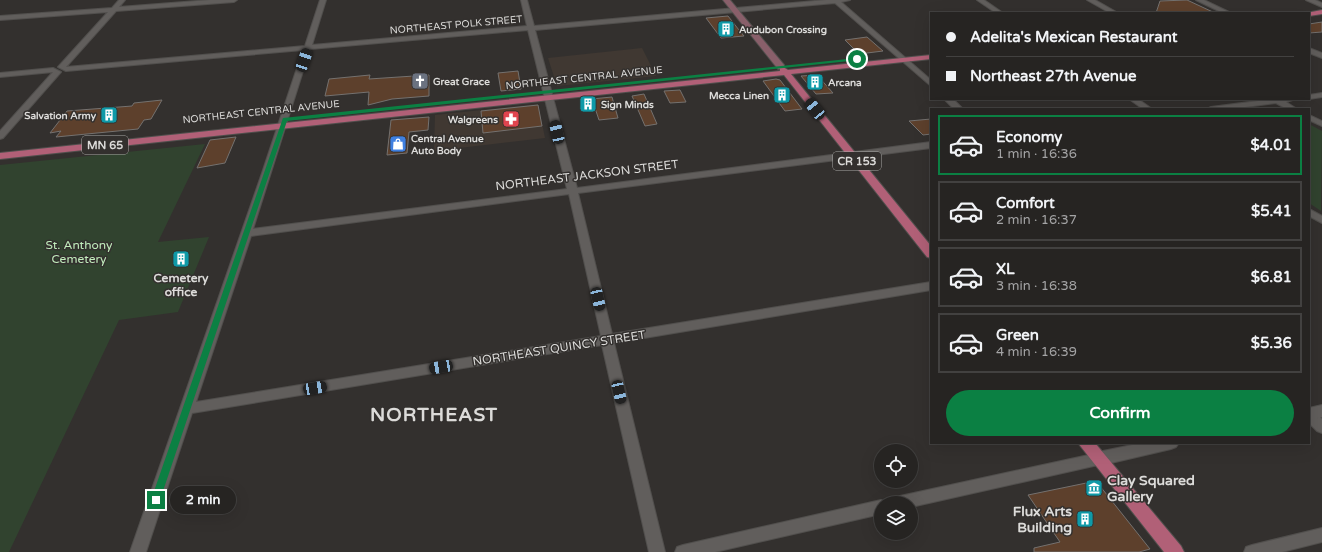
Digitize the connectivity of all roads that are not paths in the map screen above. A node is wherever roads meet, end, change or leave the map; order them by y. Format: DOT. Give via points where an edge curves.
graph roads {
  1 [pos="122,0"];
  2 [pos="234,0"];
  3 [pos="323,0"];
  4 [pos="524,0"];
  5 [pos="726,0"];
  6 [pos="836,0"];
  7 [pos="847,0"];
  8 [pos="980,0"];
  9 [pos="1090,0"];
  10 [pos="1199,0"];
  11 [pos="1309,0"];
  12 [pos="1322,5"];
  13 [pos="114,9"];
  14 [pos="734,10"];
  15 [pos="998,12"];
  16 [pos="1113,12"];
  17 [pos="1226,12"];
  18 [pos="1322,12"];
  19 [pos="1310,14"];
  20 [pos="1322,17"];
  21 [pos="0,18"];
  22 [pos="1310,18"];
  23 [pos="532,27"];
  24 [pos="309,47"];
  25 [pos="1310,50"];
  26 [pos="930,52"];
  27 [pos="1322,56"];
  28 [pos="930,57"];
  29 [pos="901,58"];
  30 [pos="60,69"];
  31 [pos="784,70"];
  32 [pos="0,75"];
  33 [pos="930,83"];
  34 [pos="548,95"];
  35 [pos="1322,95"];
  36 [pos="1310,97"];
  37 [pos="949,100"];
  38 [pos="1134,100"];
  39 [pos="1276,100"];
  40 [pos="958,108"];
  41 [pos="1146,108"];
  42 [pos="1218,108"];
  43 [pos="1291,108"];
  44 [pos="1310,118"];
  45 [pos="284,123"];
  46 [pos="1322,124"];
  47 [pos="0,136"];
  48 [pos="930,145"];
  49 [pos="0,149"];
  50 [pos="852,155"];
  51 [pos="0,156"];
  52 [pos="572,190"];
  53 [pos="1310,213"];
  54 [pos="1322,221"];
  55 [pos="1310,223"];
  56 [pos="246,233"];
  57 [pos="930,252"];
  58 [pos="930,286"];
  59 [pos="607,340"];
  60 [pos="187,409"];
  61 [pos="1322,411"];
  62 [pos="1310,414"];
  63 [pos="1310,415"];
  64 [pos="1322,427"];
  65 [pos="1087,444"];
  66 [pos="1166,444"];
  67 [pos="1098,459"];
  68 [pos="918,499"];
  69 [pos="874,509"];
  70 [pos="1322,535"];
  71 [pos="138,552"];
  72 [pos="657,552"];
  73 [pos="683,552"];
  74 [pos="1175,552"];
  75 [pos="1252,552"];
  1 -- 13 [label="street"];
  2 -- 13 [label="street"];
  3 -- 24 [label="street"];
  4 -- 23 [label="street"];
  5 -- 14 [label="main road, CR 153"];
  6 -- 7 [label="street, NORTHEAST POLK STREET"];
  6 -- 14 [label="street, NORTHEAST POLK STREET"];
  6 -- 29 [label="street"];
  8 -- 15 [label="street"];
  9 -- 16 [label="street"];
  10 -- 17 [label="street"];
  11 -- 12 [label="street"];
  13 -- 21 [label="street"];
  13 -- 30 [label="street"];
  14 -- 23 [label="street, NORTHEAST POLK STREET"];
  14 -- 31 [label="main road, CR 153"];
  18 -- 19 [label="main road"];
  20 -- 22 [label="main road"];
  23 -- 24 [label="street, NORTHEAST POLK STREET"];
  23 -- 34 [label="street"];
  24 -- 30 [label="street, NORTHEAST POLK STREET"];
  24 -- 45 [label="street"];
  25 -- 27 [label="street"];
  26 -- 29 [label="main road, NORTHEAST CENTRAL AVENUE / MN 65"];
  28 -- 29 [label="main road, NORTHEAST CENTRAL AVENUE / MN 65"];
  29 -- 31 [label="main road, NORTHEAST CENTRAL AVENUE / MN 65"];
  29 -- 33 [label="street"];
  30 -- 32 [label="street, NORTHEAST POLK STREET"];
  30 -- 47 [label="street"];
  31 -- 34 [label="main road, NORTHEAST CENTRAL AVENUE / MN 65"];
  31 -- 50 [label="main road, CR 153"];
  34 -- 45 [label="main road, NORTHEAST CENTRAL AVENUE / MN 65"];
  34 -- 52 [label="street"];
  35 -- 36 [label="street"];
  37 -- 40 [label="street"];
  38 -- 41 [label="street"];
  39 -- 42 [label="street"];
  39 -- 43 [label="street"];
  44 -- 46 [label="street"];
  45 -- 49 [label="main road, NORTHEAST CENTRAL AVENUE / MN 65"];
  45 -- 51 [label="main road, NORTHEAST CENTRAL AVENUE / MN 65"];
  45 -- 56 [label="street"];
  48 -- 50 [label="street, NORTHEAST JACKSON STREET"];
  50 -- 52 [label="street, NORTHEAST JACKSON STREET"];
  50 -- 57 [label="main road, CR 153"];
  52 -- 56 [label="street, NORTHEAST JACKSON STREET"];
  52 -- 59 [label="street"];
  53 -- 54 [label="street"];
  54 -- 55 [label="street"];
  56 -- 60 [label="street"];
  58 -- 59 [label="street, NORTHEAST QUINCY STREET"];
  59 -- 60 [label="street, NORTHEAST QUINCY STREET"];
  59 -- 72 [label="street"];
  60 -- 71 [label="street"];
  61 -- 62 [label="street"];
  63 -- 64 [label="street"];
  65 -- 67 [label="main road"];
  66 -- 67 [label="street"];
  67 -- 68 [label="street"];
  67 -- 74 [label="main road"];
  69 -- 73 [label="street"];
  70 -- 75 [label="street"];
}
